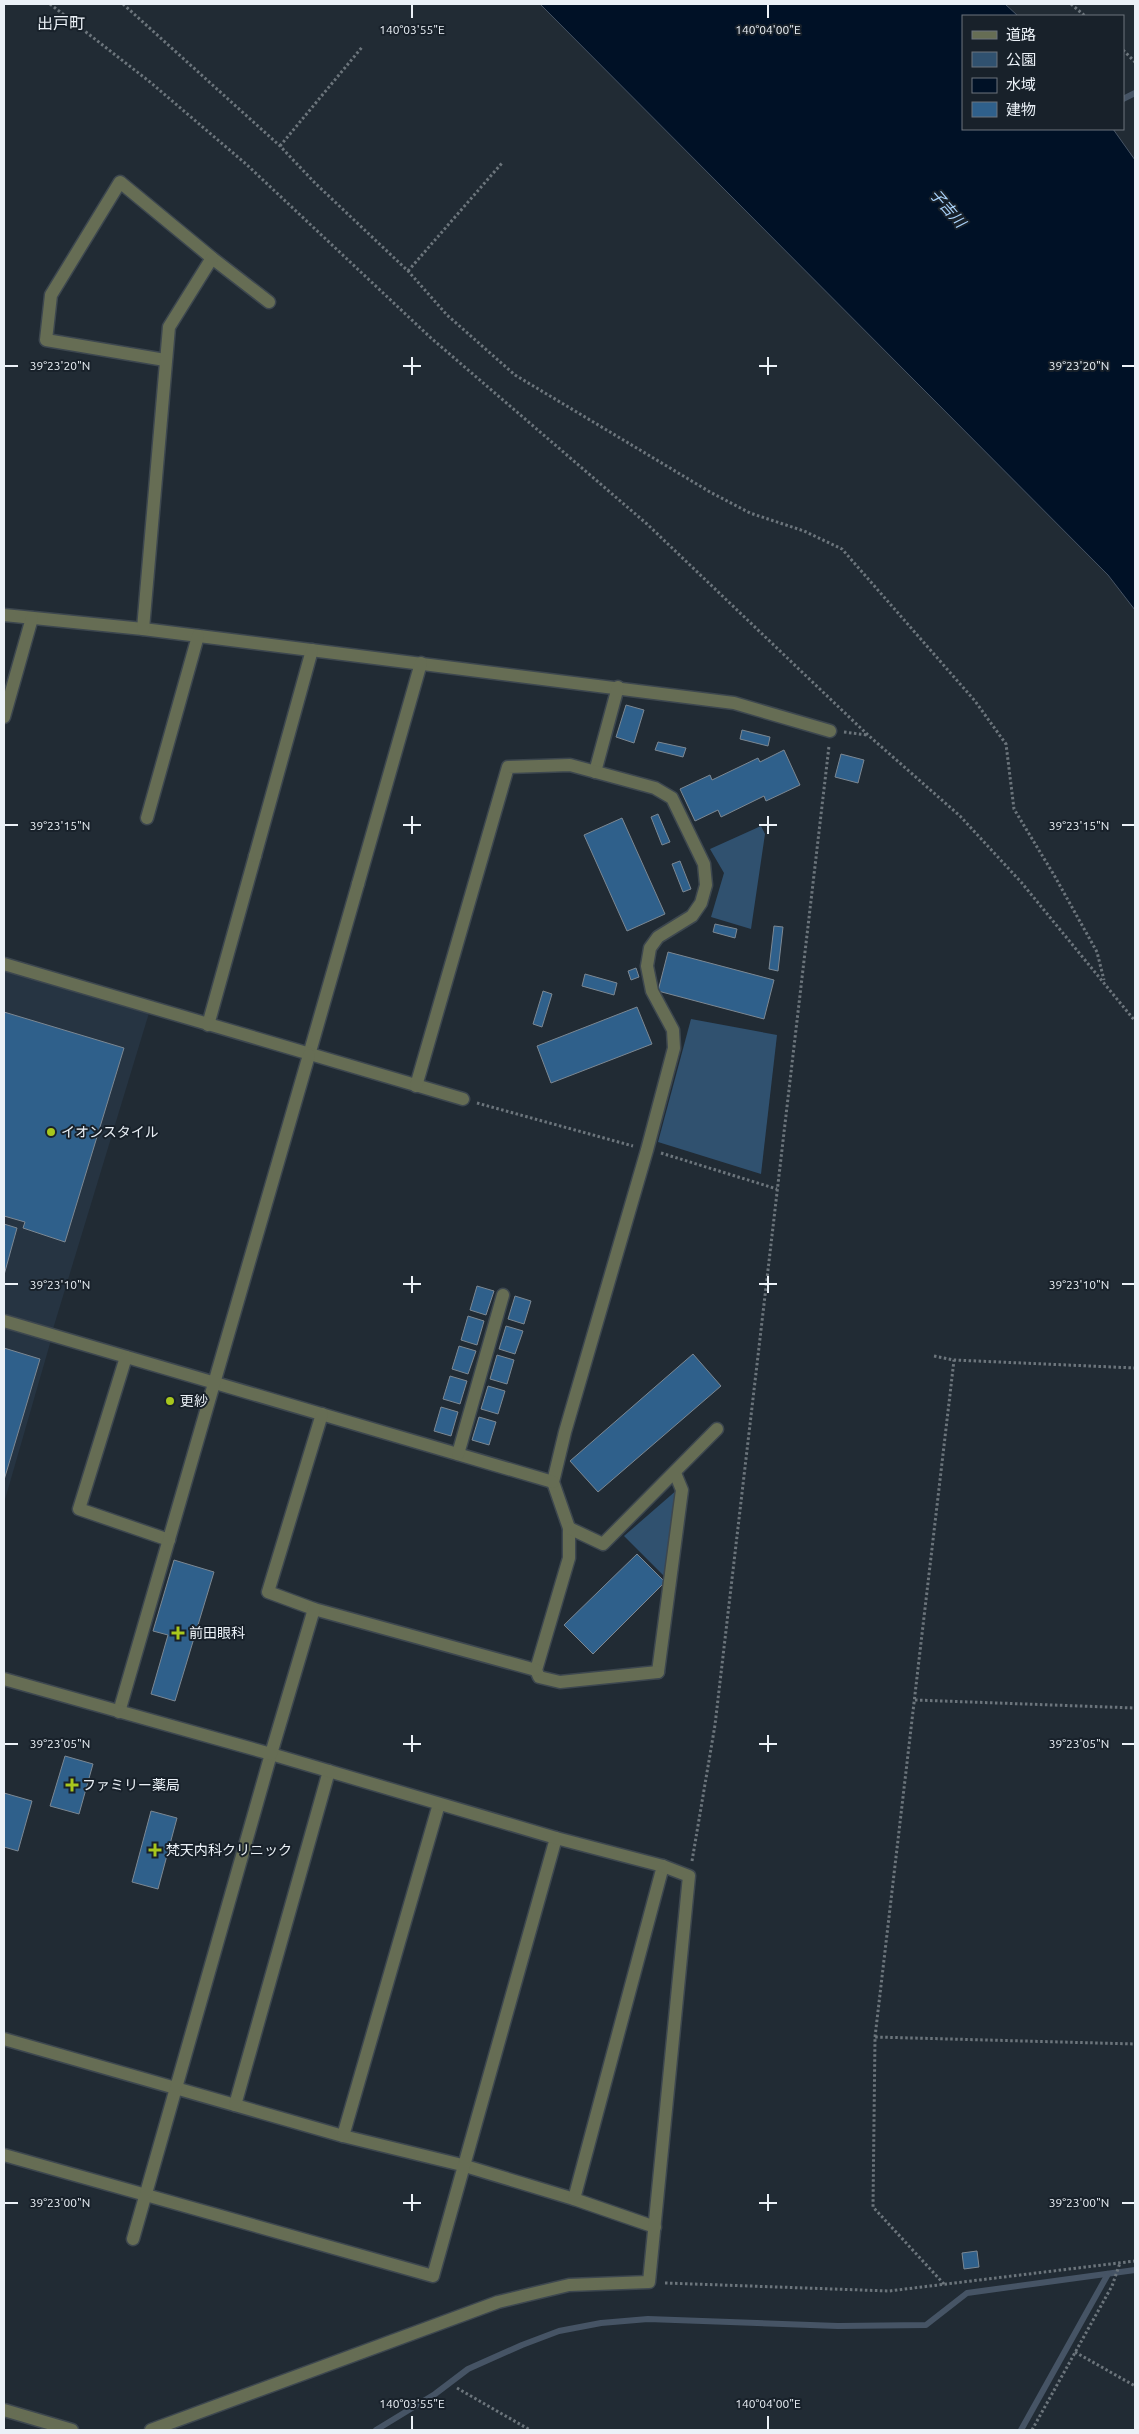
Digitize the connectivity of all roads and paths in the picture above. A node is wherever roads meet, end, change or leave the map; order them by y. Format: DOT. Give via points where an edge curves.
graph roads {
  1 [pos="50,4"];
  2 [pos="123,4"];
  3 [pos="1071,4"];
  4 [pos="1084,15"];
  5 [pos="363,46"];
  6 [pos="1124,51"];
  7 [pos="1135,62"];
  8 [pos="280,146"];
  9 [pos="502,163"];
  10 [pos="212,258"];
  11 [pos="408,271"];
  12 [pos="269,302"];
  13 [pos="165,360"];
  14 [pos="4,615"];
  15 [pos="32,618"];
  16 [pos="143,629"];
  17 [pos="198,636"];
  18 [pos="312,650"];
  19 [pos="421,663"];
  20 [pos="618,687"];
  21 [pos="4,717"];
  22 [pos="830,731"];
  23 [pos="868,735"];
  24 [pos="595,772"];
  25 [pos="147,818"];
  26 [pos="4,964"];
  27 [pos="1104,982"];
  28 [pos="1135,1021"];
  29 [pos="208,1025"];
  30 [pos="308,1055"];
  31 [pos="416,1086"];
  32 [pos="463,1099"];
  33 [pos="648,1150"];
  34 [pos="777,1188"];
  35 [pos="503,1295"];
  36 [pos="4,1321"];
  37 [pos="934,1356"];
  38 [pos="126,1357"];
  39 [pos="954,1360"];
  40 [pos="1135,1368"];
  41 [pos="216,1381"];
  42 [pos="322,1414"];
  43 [pos="718,1429"];
  44 [pos="458,1454"];
  45 [pos="675,1473"];
  46 [pos="553,1482"];
  47 [pos="570,1528"];
  48 [pos="169,1540"];
  49 [pos="314,1609"];
  50 [pos="536,1670"];
  51 [pos="4,1679"];
  52 [pos="915,1700"];
  53 [pos="1135,1708"];
  54 [pos="120,1712"];
  55 [pos="271,1754"];
  56 [pos="328,1771"];
  57 [pos="439,1804"];
  58 [pos="556,1838"];
  59 [pos="663,1866"];
  60 [pos="689,1876"];
  61 [pos="875,2037"];
  62 [pos="4,2039"];
  63 [pos="1135,2044"];
  64 [pos="176,2088"];
  65 [pos="235,2105"];
  66 [pos="343,2136"];
  67 [pos="4,2155"];
  68 [pos="462,2165"];
  69 [pos="146,2195"];
  70 [pos="574,2199"];
  71 [pos="655,2227"];
  72 [pos="133,2239"];
  73 [pos="1135,2262"];
  74 [pos="1120,2263"];
  75 [pos="649,2282"];
  76 [pos="944,2284"];
  77 [pos="1075,2352"];
  78 [pos="1135,2386"];
  79 [pos="457,2388"];
  80 [pos="4,2410"];
  81 [pos="30,2424"];
  82 [pos="72,2430"];
  83 [pos="151,2430"];
  84 [pos="530,2430"];
  85 [pos="1032,2430"];
  1 -- 23 [label="path" via="150,82 246,164 431,338 647,524"];
  2 -- 8 [label="path"];
  3 -- 4 [label="path"];
  5 -- 8 [label="path"];
  6 -- 7 [label="path"];
  8 -- 11 [label="path"];
  9 -- 11 [label="path"];
  10 -- 12 [label="street"];
  10 -- 13 [label="street" via="169,327"];
  10 -- 13 [label="street" via="120,182 51,295 46,340"];
  11 -- 27 [label="path" via="447,315 515,375 710,492 750,513 804,531 842,550 975,700 1006,744 1014,809 1097,952"];
  13 -- 16 [label="street"];
  14 -- 15 [label="street"];
  15 -- 16 [label="street"];
  15 -- 21 [label="street"];
  16 -- 17 [label="street"];
  17 -- 18 [label="street"];
  17 -- 25 [label="street"];
  18 -- 19 [label="street"];
  18 -- 29 [label="street"];
  19 -- 20 [label="street"];
  19 -- 30 [label="street"];
  20 -- 22 [label="street" via="734,702"];
  20 -- 24 [label="street"];
  22 -- 23 [label="path"];
  22 -- 34 [label="path"];
  23 -- 27 [label="path" via="960,816 1021,882"];
  24 -- 31 [label="street" via="570,765 508,767"];
  24 -- 33 [label="street" via="655,788 672,798 704,864 706,885 692,916 658,937 650,948 647,966 652,990 673,1030 674,1048"];
  26 -- 29 [label="street"];
  27 -- 28 [label="path"];
  29 -- 30 [label="street"];
  30 -- 31 [label="street"];
  30 -- 41 [label="street"];
  31 -- 32 [label="street"];
  32 -- 33 [label="path"];
  33 -- 34 [label="path"];
  33 -- 46 [label="street"];
  34 -- 60 [label="path" via="715,1725"];
  35 -- 44 [label="street"];
  36 -- 38 [label="street"];
  37 -- 39 [label="path"];
  38 -- 41 [label="street"];
  38 -- 48 [label="street" via="80,1509"];
  39 -- 40 [label="path"];
  39 -- 52 [label="path"];
  41 -- 42 [label="street"];
  41 -- 48 [label="street"];
  42 -- 44 [label="street"];
  42 -- 49 [label="street" via="268,1592"];
  43 -- 45 [label="street"];
  44 -- 46 [label="street"];
  45 -- 47 [label="street" via="603,1544"];
  45 -- 50 [label="street" via="682,1490 658,1672 560,1682 539,1677"];
  46 -- 47 [label="street"];
  47 -- 50 [label="street" via="570,1558"];
  48 -- 54 [label="street"];
  49 -- 50 [label="street"];
  49 -- 55 [label="street"];
  51 -- 54 [label="street"];
  52 -- 53 [label="path"];
  52 -- 61 [label="path"];
  54 -- 55 [label="street"];
  55 -- 56 [label="street"];
  55 -- 64 [label="street"];
  56 -- 57 [label="street"];
  56 -- 65 [label="street"];
  57 -- 58 [label="street"];
  57 -- 66 [label="street"];
  58 -- 59 [label="street"];
  58 -- 68 [label="street"];
  59 -- 60 [label="street"];
  59 -- 70 [label="street"];
  60 -- 71 [label="street"];
  61 -- 63 [label="path"];
  61 -- 76 [label="path" via="874,2207"];
  62 -- 64 [label="street"];
  64 -- 65 [label="street"];
  64 -- 69 [label="street"];
  65 -- 66 [label="street"];
  66 -- 68 [label="street"];
  67 -- 69 [label="street"];
  68 -- 69 [label="street" via="433,2276"];
  68 -- 70 [label="street"];
  69 -- 72 [label="street"];
  70 -- 71 [label="street"];
  71 -- 75 [label="street"];
  73 -- 74 [label="path"];
  74 -- 76 [label="path"];
  74 -- 77 [label="path" via="1112,2286"];
  75 -- 76 [label="path" via="889,2291"];
  75 -- 83 [label="street" via="569,2286 498,2302"];
  77 -- 78 [label="path"];
  77 -- 85 [label="path"];
  79 -- 84 [label="path"];
  80 -- 81 [label="street"];
  81 -- 82 [label="street"];
}
